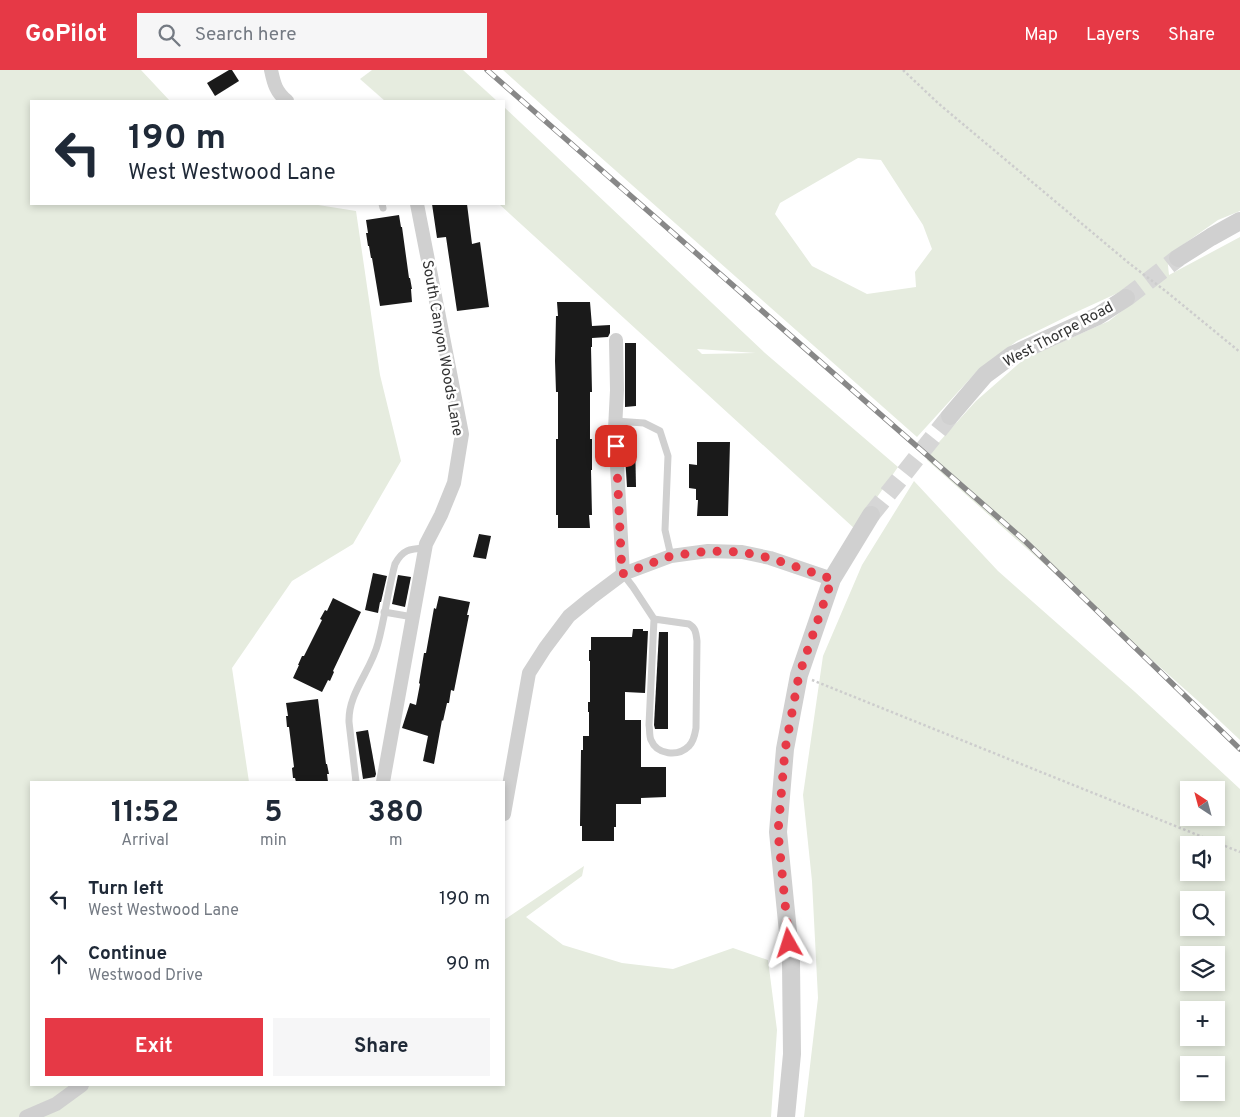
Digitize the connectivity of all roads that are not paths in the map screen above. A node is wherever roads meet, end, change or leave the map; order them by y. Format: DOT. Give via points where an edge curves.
graph roads {
  1 [pos="271,70"];
  2 [pos="286,100"];
  3 [pos="417,205"];
  4 [pos="1240,221"];
  5 [pos="1178,258"];
  6 [pos="1126,298"];
  7 [pos="616,340"];
  8 [pos="950,416"];
  9 [pos="615,421"];
  10 [pos="872,515"];
  11 [pos="426,548"];
  12 [pos="671,556"];
  13 [pos="622,574"];
  14 [pos="832,579"];
  15 [pos="384,612"];
  16 [pos="413,617"];
  17 [pos="654,619"];
  18 [pos="356,781"];
  19 [pos="383,781"];
  20 [pos="505,808"];
  21 [pos="81,1086"];
  22 [pos="26,1117"];
  23 [pos="786,1117"];
  1 -- 2 [label="street" via="274,83"];
  3 -- 11 [label="street, South Canyon Woods Lane" via="462,434 454,483"];
  4 -- 5 [label="street"];
  6 -- 8 [label="street, West Thorpe Road" via="1098,316 1012,355 985,376"];
  7 -- 9 [label="street"];
  9 -- 12 [label="lane" via="644,423 660,431 668,456 665,530"];
  9 -- 13 [label="street"];
  10 -- 14 [label="street"];
  11 -- 15 [label="lane" via="406,551 399,556"];
  11 -- 16 [label="street, South Canyon Woods Lane"];
  12 -- 13 [label="street"];
  12 -- 14 [label="street" via="708,551 742,552"];
  13 -- 17 [label="lane"];
  13 -- 20 [label="street" via="569,616 529,673"];
  14 -- 23 [label="street" via="799,675 785,750 778,832 791,962 792,1054"];
  15 -- 16 [label="lane"];
  15 -- 18 [label="lane" via="374,655 349,713"];
  16 -- 19 [label="street, South Canyon Woods Lane"];
  17 -- 17 [label="lane" via="649,724 652,742 671,754 682,751 694,739 696,631 689,624"];
  21 -- 22 [label="street" via="56,1104"];
}
